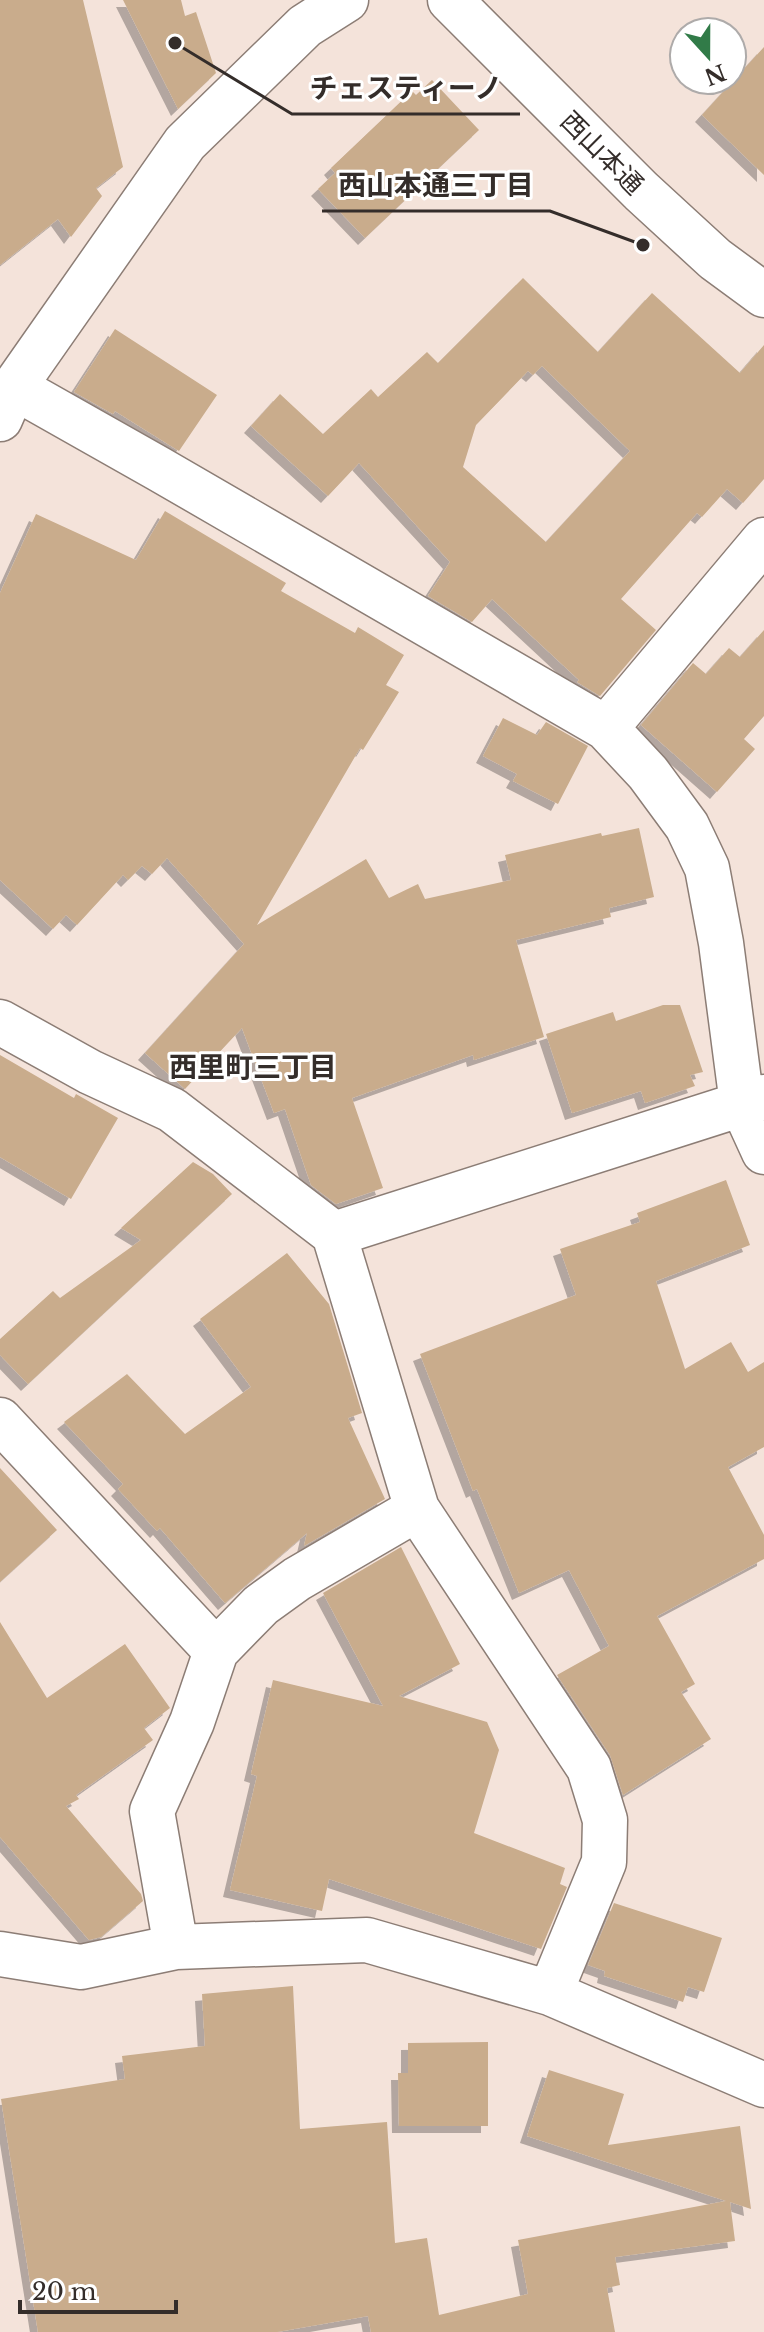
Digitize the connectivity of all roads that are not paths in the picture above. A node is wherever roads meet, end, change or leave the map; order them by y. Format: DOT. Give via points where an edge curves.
graph roads {
  1 [pos="346,0"];
  2 [pos="450,0"];
  3 [pos="764,295"];
  4 [pos="7,403"];
  5 [pos="764,540"];
  6 [pos="606,728"];
  7 [pos="0,1022"];
  8 [pos="753,1101"];
  9 [pos="764,1152"];
  10 [pos="334,1234"];
  11 [pos="0,1420"];
  12 [pos="417,1509"];
  13 [pos="216,1651"];
  14 [pos="176,1947"];
  15 [pos="0,1954"];
  16 [pos="550,1993"];
  17 [pos="764,2085"];
  1 -- 4 [label="street" via="305,26 185,143"];
  2 -- 3 [label="street, 西山本通" via="641,191 715,259"];
  4 -- 6 [label="street"];
  5 -- 6 [label="street"];
  6 -- 8 [label="street" via="687,826 707,868"];
  7 -- 10 [label="street" via="172,1110"];
  8 -- 9 [label="street"];
  8 -- 10 [label="street"];
  10 -- 12 [label="street"];
  11 -- 13 [label="street"];
  12 -- 13 [label="street" via="297,1579 261,1605"];
  12 -- 16 [label="street" via="589,1768 605,1820 604,1862"];
  13 -- 14 [label="street" via="192,1722 152,1811"];
  14 -- 15 [label="street" via="81,1967"];
  14 -- 16 [label="street" via="367,1940"];
  16 -- 17 [label="street"];
}
